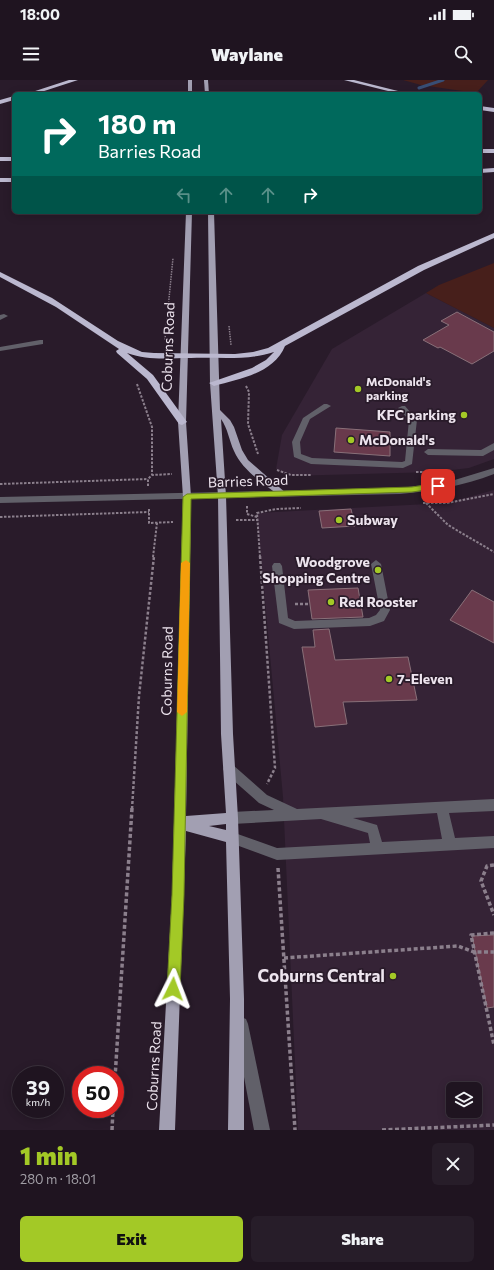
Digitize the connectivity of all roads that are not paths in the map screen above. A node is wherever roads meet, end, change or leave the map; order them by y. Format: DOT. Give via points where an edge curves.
graph roads {
  1 [pos="74,80"];
  2 [pos="190,80"];
  3 [pos="206,80"];
  4 [pos="347,80"];
  5 [pos="35,92"];
  6 [pos="190,92"];
  7 [pos="207,92"];
  8 [pos="398,92"];
  9 [pos="12,99"];
  10 [pos="0,102"];
  11 [pos="482,108"];
  12 [pos="494,110"];
  13 [pos="482,151"];
  14 [pos="494,151"];
  15 [pos="0,159"];
  16 [pos="12,159"];
  17 [pos="494,170"];
  18 [pos="482,171"];
  19 [pos="0,180"];
  20 [pos="12,180"];
  21 [pos="189,214"];
  22 [pos="211,214"];
  23 [pos="494,235"];
  24 [pos="0,274"];
  25 [pos="102,334"];
  26 [pos="40,342"];
  27 [pos="281,345"];
  28 [pos="0,348"];
  29 [pos="185,354"];
  30 [pos="214,356"];
  31 [pos="214,383"];
  32 [pos="327,406"];
  33 [pos="402,408"];
  34 [pos="215,410"];
  35 [pos="182,422"];
  36 [pos="494,446"];
  37 [pos="428,452"];
  38 [pos="494,471"];
  39 [pos="282,494"];
  40 [pos="222,496"];
  41 [pos="187,497"];
  42 [pos="0,500"];
  43 [pos="376,564"];
  44 [pos="277,566"];
  45 [pos="229,769"];
  46 [pos="494,805"];
  47 [pos="442,808"];
  48 [pos="316,813"];
  49 [pos="295,814"];
  50 [pos="232,818"];
  51 [pos="179,823"];
  52 [pos="232,838"];
  53 [pos="494,842"];
  54 [pos="450,845"];
  55 [pos="378,849"];
  56 [pos="236,999"];
  57 [pos="167,1130"];
  58 [pos="236,1130"];
  59 [pos="262,1130"];
  1 -- 5 [label="highway"];
  2 -- 6 [label="main road"];
  3 -- 7 [label="main road"];
  4 -- 8 [label="highway"];
  9 -- 10 [label="highway"];
  11 -- 12 [label="highway"];
  13 -- 14 [label="highway"];
  15 -- 16 [label="highway"];
  17 -- 18 [label="highway"];
  19 -- 20 [label="highway"];
  21 -- 29 [label="main road, Coburns Road"];
  22 -- 30 [label="main road"];
  23 -- 27 [label="highway" via="421,268"];
  24 -- 25 [label="highway" via="39,293"];
  25 -- 29 [label="highway" via="139,354 159,357"];
  25 -- 35 [label="highway" via="150,377"];
  26 -- 28 [label="street"];
  27 -- 30 [label="highway" via="262,353"];
  27 -- 31 [label="highway" via="276,356 240,376"];
  29 -- 30 [label="highway"];
  29 -- 35 [label="main road, Coburns Road"];
  30 -- 31 [label="main road"];
  31 -- 34 [label="main road"];
  32 -- 33 [label="street" via="307,418 296,442 297,455 311,461 403,465 409,462 413,420"];
  34 -- 39 [label="main road" via="230,424 240,456 248,466"];
  34 -- 40 [label="main road"];
  35 -- 41 [label="main road, Coburns Road"];
  36 -- 37 [label="street" via="483,453"];
  38 -- 39 [label="street, Barries Road" via="480,477 412,489"];
  39 -- 40 [label="street, Barries Road"];
  40 -- 41 [label="street, Barries Road"];
  40 -- 45 [label="main road"];
  41 -- 42 [label="street, Barries Road"];
  41 -- 51 [label="main road, Coburns Road"];
  43 -- 44 [label="street" via="385,610 380,618 370,622 294,625 283,620"];
  45 -- 49 [label="street" via="263,799"];
  45 -- 50 [label="main road"];
  46 -- 47 [label="street"];
  47 -- 48 [label="street"];
  47 -- 54 [label="street"];
  48 -- 49 [label="street"];
  48 -- 55 [label="street" via="373,829"];
  49 -- 50 [label="street"];
  50 -- 51 [label="main road"];
  50 -- 52 [label="main road"];
  51 -- 52 [label="main road"];
  51 -- 57 [label="main road, Coburns Road"];
  52 -- 55 [label="street" via="277,854"];
  52 -- 56 [label="main road"];
  53 -- 54 [label="street"];
  54 -- 55 [label="street"];
  56 -- 58 [label="main road"];
  56 -- 59 [label="street"];
}
